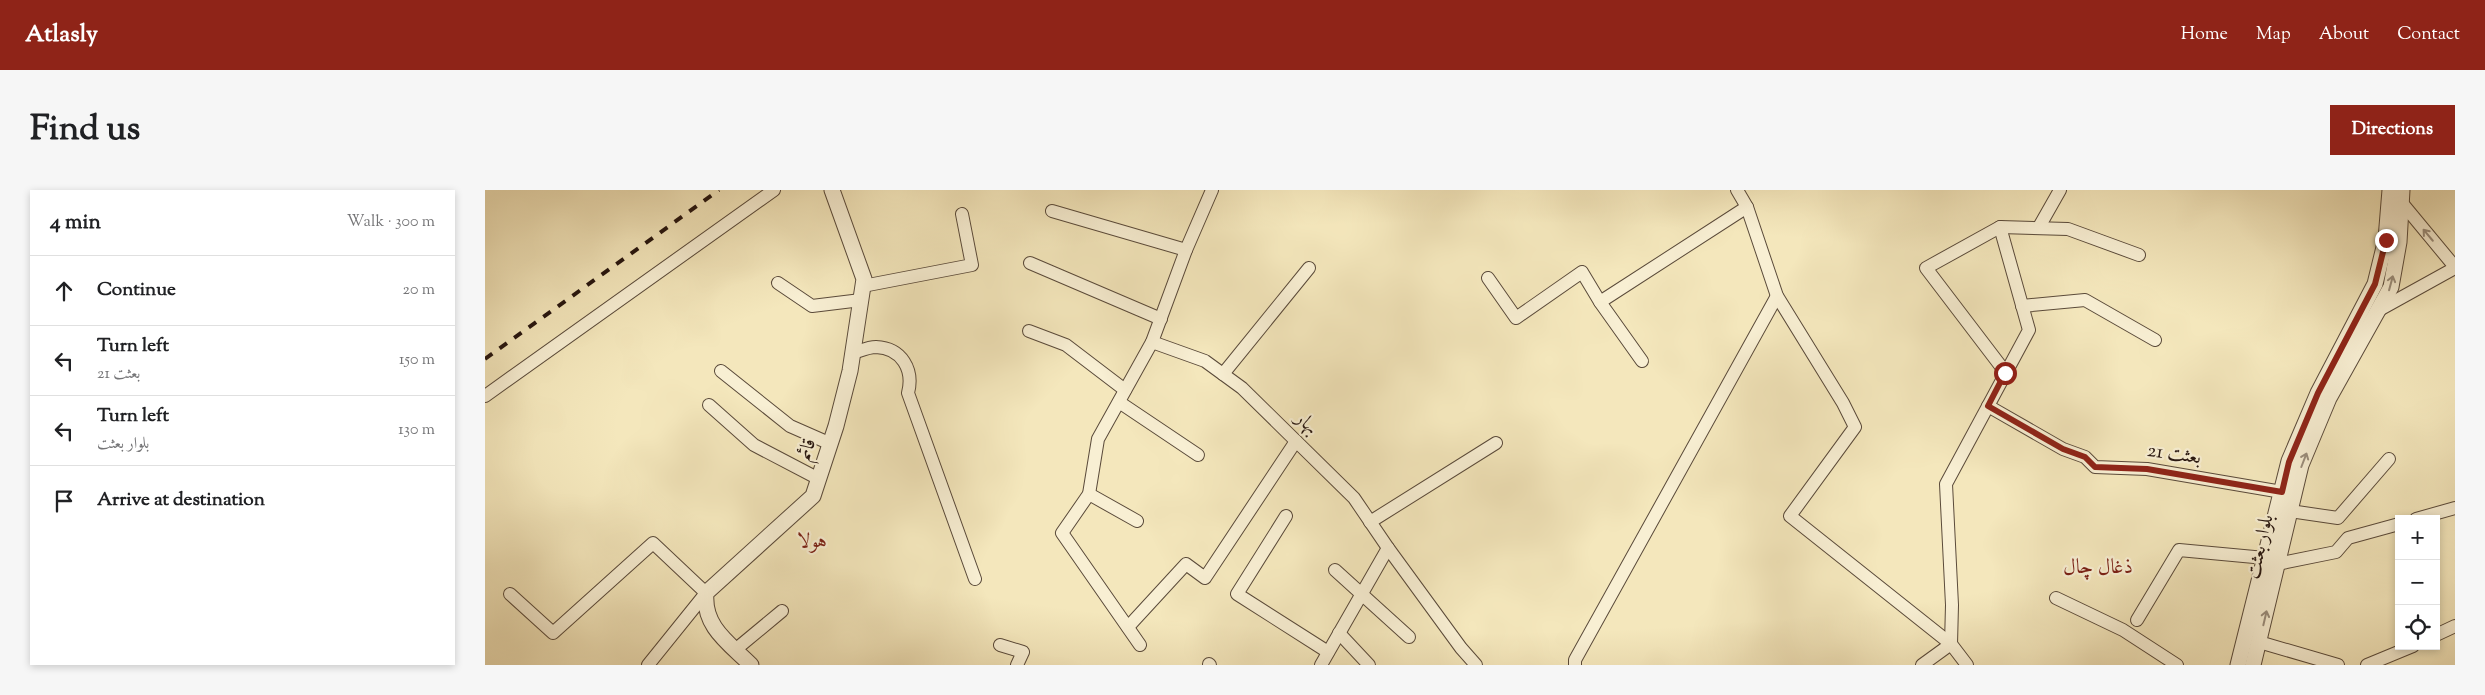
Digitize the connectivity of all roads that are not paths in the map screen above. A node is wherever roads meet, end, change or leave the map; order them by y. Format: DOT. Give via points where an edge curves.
graph roads {
  1 [pos="774,190"];
  2 [pos="832,190"];
  3 [pos="1212,190"];
  4 [pos="1737,190"];
  5 [pos="2060,190"];
  6 [pos="2389,190"];
  7 [pos="2402,196"];
  8 [pos="1747,207"];
  9 [pos="1052,211"];
  10 [pos="962,214"];
  11 [pos="2000,226"];
  12 [pos="2039,227"];
  13 [pos="1186,250"];
  14 [pos="2139,255"];
  15 [pos="1030,263"];
  16 [pos="2455,267"];
  17 [pos="1309,268"];
  18 [pos="1488,278"];
  19 [pos="778,283"];
  20 [pos="862,293"];
  21 [pos="1777,296"];
  22 [pos="1600,302"];
  23 [pos="2365,304"];
  24 [pos="2022,306"];
  25 [pos="2379,310"];
  26 [pos="1161,319"];
  27 [pos="1029,331"];
  28 [pos="2155,340"];
  29 [pos="1152,342"];
  30 [pos="853,353"];
  31 [pos="1642,361"];
  32 [pos="721,370"];
  33 [pos="2005,373"];
  34 [pos="1223,374"];
  35 [pos="1125,390"];
  36 [pos="485,396"];
  37 [pos="1119,402"];
  38 [pos="709,405"];
  39 [pos="1988,406"];
  40 [pos="1296,441"];
  41 [pos="831,444"];
  42 [pos="1496,444"];
  43 [pos="1198,455"];
  44 [pos="2389,459"];
  45 [pos="819,479"];
  46 [pos="2282,492"];
  47 [pos="1089,494"];
  48 [pos="2455,508"];
  49 [pos="2290,511"];
  50 [pos="2430,515"];
  51 [pos="1286,516"];
  52 [pos="1137,521"];
  53 [pos="1370,522"];
  54 [pos="2395,525"];
  55 [pos="1388,548"];
  56 [pos="2271,561"];
  57 [pos="1335,570"];
  58 [pos="975,579"];
  59 [pos="706,593"];
  60 [pos="510,594"];
  61 [pos="1361,595"];
  62 [pos="2056,598"];
  63 [pos="782,611"];
  64 [pos="2137,620"];
  65 [pos="2455,626"];
  66 [pos="1128,627"];
  67 [pos="2440,633"];
  68 [pos="1339,634"];
  69 [pos="1409,637"];
  70 [pos="2259,642"];
  71 [pos="1951,644"];
  72 [pos="1000,645"];
  73 [pos="1140,645"];
  74 [pos="735,650"];
  75 [pos="2403,650"];
  76 [pos="1329,652"];
  77 [pos="649,665"];
  78 [pos="751,665"];
  79 [pos="1017,665"];
  80 [pos="1321,665"];
  81 [pos="1369,665"];
  82 [pos="1477,665"];
  83 [pos="1575,665"];
  84 [pos="1922,665"];
  85 [pos="1967,665"];
  86 [pos="2177,665"];
  87 [pos="2238,665"];
  88 [pos="2253,665"];
  89 [pos="2338,665"];
  90 [pos="2367,665"];
  1 -- 36 [label="street"];
  2 -- 20 [label="street, قائم" via="858,258 864,279"];
  3 -- 13 [label="street"];
  4 -- 8 [label="street"];
  5 -- 12 [label="street"];
  6 -- 23 [label="street, بلوار بعثت" via="2386,240 2375,284"];
  16 -- 7 [label="street, one-way"];
  25 -- 7 [label="street, بلوار بعثت, one-way" via="2391,287 2399,242"];
  8 -- 21 [label="street"];
  8 -- 22 [label="street"];
  9 -- 13 [label="street"];
  10 -- 20 [label="street" via="972,265"];
  11 -- 12 [label="street"];
  11 -- 24 [label="street"];
  11 -- 33 [label="street" via="1926,268"];
  12 -- 14 [label="street" via="2068,228"];
  13 -- 26 [label="street"];
  15 -- 26 [label="street"];
  16 -- 25 [label="street"];
  17 -- 34 [label="street"];
  18 -- 22 [label="street" via="1516,318 1582,272"];
  19 -- 20 [label="street" via="812,306"];
  20 -- 30 [label="street, قائم"];
  21 -- 71 [label="street" via="1855,427 1790,516"];
  21 -- 83 [label="street"];
  22 -- 31 [label="street"];
  23 -- 25 [label="street"];
  23 -- 46 [label="street, بلوار بعثت" via="2318,393 2289,462"];
  24 -- 28 [label="street" via="2085,300"];
  24 -- 33 [label="street" via="2029,330"];
  49 -- 25 [label="street, بلوار بعثت, one-way" via="2301,465 2329,398"];
  26 -- 29 [label="street"];
  27 -- 35 [label="street" via="1066,345"];
  29 -- 34 [label="street, بهار" via="1205,361"];
  29 -- 35 [label="street"];
  30 -- 41 [label="street, قائم"];
  30 -- 58 [label="street" via="874,347 888,349 899,354 910,371 908,393"];
  32 -- 41 [label="street" via="790,426"];
  33 -- 39 [label="street"];
  34 -- 40 [label="street, بهار"];
  35 -- 37 [label="street"];
  37 -- 43 [label="street"];
  37 -- 47 [label="street" via="1098,439"];
  38 -- 45 [label="street" via="754,445"];
  39 -- 46 [label="street, بعثت 21" via="2063,449 2085,457 2095,467 2147,469"];
  39 -- 71 [label="street" via="1946,484 1953,605"];
  40 -- 53 [label="street, بهار" via="1355,498"];
  40 -- 66 [label="street" via="1205,578 1186,564"];
  41 -- 45 [label="street, قائم"];
  42 -- 53 [label="street"];
  44 -- 49 [label="street" via="2338,518"];
  45 -- 59 [label="street, قائم" via="813,496"];
  46 -- 56 [label="street, بلوار بعثت"];
  47 -- 52 [label="street"];
  47 -- 66 [label="street" via="1062,533"];
  48 -- 50 [label="street"];
  49 -- 56 [label="street, بلوار بعثت"];
  51 -- 76 [label="street" via="1237,594"];
  53 -- 55 [label="street, بهار"];
  54 -- 56 [label="street" via="2347,538 2336,552"];
  55 -- 61 [label="street"];
  55 -- 82 [label="street, بهار"];
  56 -- 64 [label="street" via="2179,550"];
  70 -- 56 [label="street, بلوار بعثت, one-way"];
  56 -- 87 [label="street, بلوار بعثت"];
  57 -- 61 [label="street"];
  59 -- 60 [label="street" via="653,543 553,633"];
  59 -- 74 [label="street" via="705,606 713,628"];
  59 -- 77 [label="street"];
  61 -- 68 [label="street"];
  61 -- 69 [label="street"];
  62 -- 86 [label="street" via="2123,630"];
  63 -- 74 [label="street"];
  65 -- 67 [label="street"];
  66 -- 73 [label="street"];
  68 -- 76 [label="street"];
  68 -- 81 [label="street"];
  70 -- 88 [label="street, بلوار بعثت"];
  70 -- 89 [label="street"];
  71 -- 84 [label="street"];
  71 -- 85 [label="street"];
  72 -- 79 [label="street" via="1023,652"];
  74 -- 78 [label="street"];
  75 -- 90 [label="street"];
  76 -- 80 [label="street"];
}
